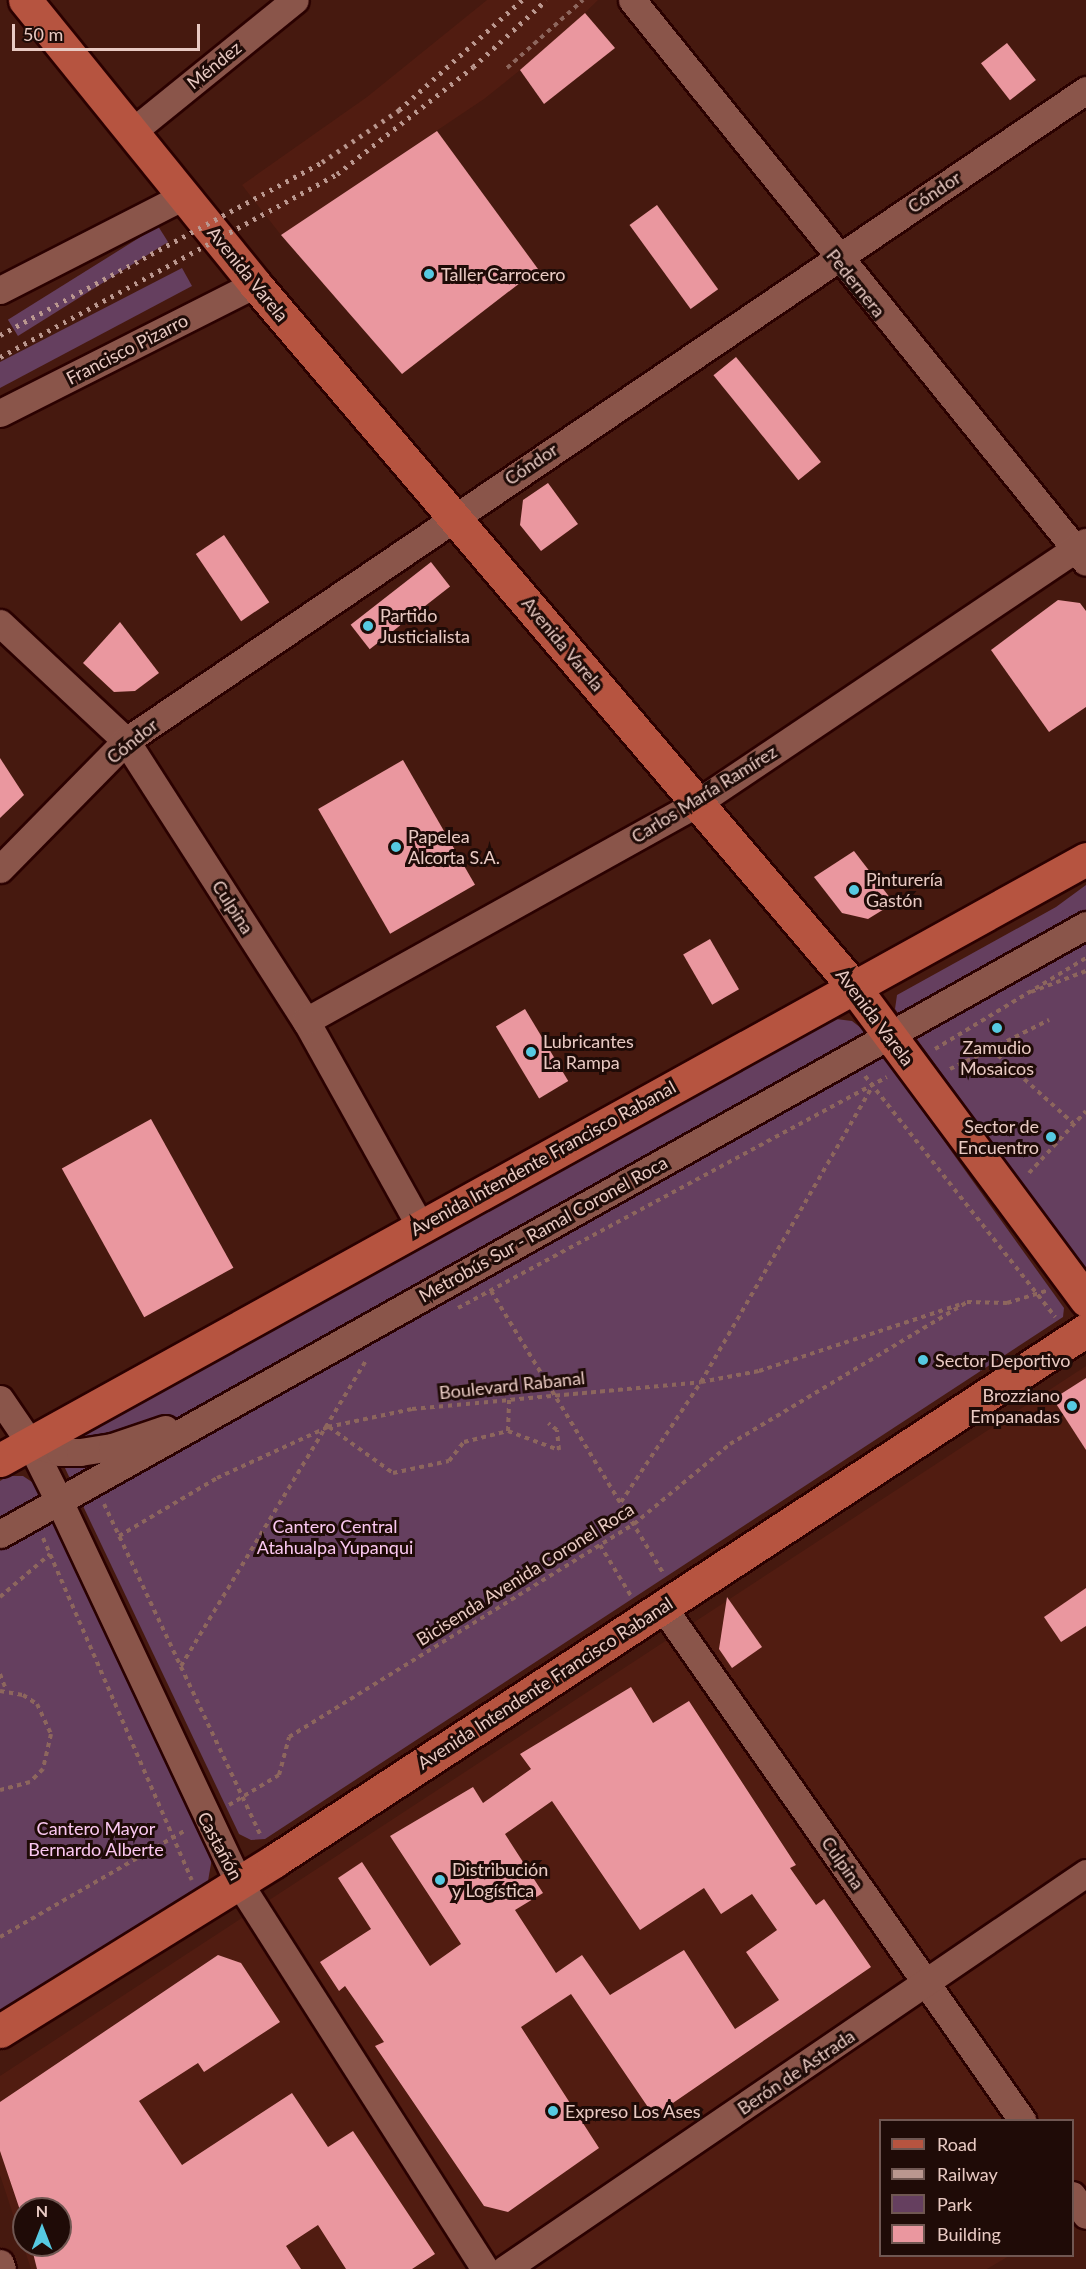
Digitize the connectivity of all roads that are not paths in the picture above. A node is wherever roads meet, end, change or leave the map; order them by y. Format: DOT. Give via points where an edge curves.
graph roads {
  1 [pos="25,0"];
  2 [pos="295,0"];
  3 [pos="632,0"];
  4 [pos="1086,90"];
  5 [pos="133,131"];
  6 [pos="184,196"];
  7 [pos="836,258"];
  8 [pos="255,284"];
  9 [pos="0,290"];
  10 [pos="0,413"];
  11 [pos="454,516"];
  12 [pos="1082,551"];
  13 [pos="0,623"];
  14 [pos="126,741"];
  15 [pos="697,802"];
  16 [pos="1086,859"];
  17 [pos="0,869"];
  18 [pos="1086,925"];
  19 [pos="853,986"];
  20 [pos="306,1021"];
  21 [pos="890,1035"];
  22 [pos="420,1226"];
  23 [pos="1078,1289"];
  24 [pos="1078,1335"];
  25 [pos="0,1399"];
  26 [pos="224,1408"];
  27 [pos="30,1443"];
  28 [pos="0,1460"];
  29 [pos="60,1503"];
  30 [pos="0,1534"];
  31 [pos="662,1607"];
  32 [pos="1086,1873"];
  33 [pos="239,1883"];
  34 [pos="928,1983"];
  35 [pos="0,2031"];
  36 [pos="1021,2119"];
  37 [pos="1074,2198"];
  38 [pos="1086,2215"];
  39 [pos="0,2263"];
  40 [pos="2,2269"];
  41 [pos="485,2269"];
  42 [pos="505,2269"];
  1 -- 5 [label="main road, Avenida Varela"];
  2 -- 5 [label="street, Méndez"];
  3 -- 7 [label="street, Pedernera"];
  4 -- 7 [label="street, Cóndor"];
  5 -- 6 [label="main road, Avenida Varela"];
  6 -- 8 [label="main road, Avenida Varela"];
  6 -- 9 [label="street"];
  7 -- 11 [label="street, Cóndor"];
  7 -- 12 [label="street, Pedernera"];
  8 -- 10 [label="street, Francisco Pizarro"];
  8 -- 11 [label="main road, Avenida Varela"];
  11 -- 14 [label="street, Cóndor"];
  11 -- 15 [label="main road, Avenida Varela"];
  12 -- 15 [label="street, Carlos María Ramírez"];
  13 -- 14 [label="street, Culpina"];
  14 -- 17 [label="street, Cóndor"];
  14 -- 20 [label="street, Culpina"];
  15 -- 19 [label="main road, Avenida Varela"];
  15 -- 20 [label="street, Carlos María Ramírez"];
  16 -- 19 [label="main road, Avenida Intendente Francisco Rabanal"];
  18 -- 21 [label="street, Metrobús Sur - Ramal Coronel Roca"];
  19 -- 21 [label="main road, Avenida Varela"];
  19 -- 22 [label="main road, Avenida Intendente Francisco Rabanal"];
  20 -- 22 [label="street, Culpina"];
  21 -- 23 [label="main road, Avenida Varela"];
  21 -- 26 [label="street, Metrobús Sur - Ramal Coronel Roca"];
  22 -- 27 [label="main road, Avenida Intendente Francisco Rabanal"];
  24 -- 31 [label="main road, Avenida Intendente Francisco Rabanal"];
  25 -- 27 [label="street, Castañón"];
  26 -- 27 [label="street" via="112,1447 60,1452"];
  26 -- 29 [label="street, Metrobús Sur - Ramal Coronel Roca"];
  27 -- 28 [label="main road, Avenida Intendente Francisco Rabanal"];
  27 -- 29 [label="street, Castañón"];
  29 -- 30 [label="street, Metrobús Sur - Ramal Coronel Roca"];
  29 -- 33 [label="street, Castañón" via="205,1819"];
  31 -- 33 [label="main road, Avenida Intendente Francisco Rabanal"];
  31 -- 34 [label="street, Culpina"];
  32 -- 34 [label="street, Berón de Astrada"];
  33 -- 35 [label="main road, Avenida Intendente Francisco Rabanal"];
  33 -- 41 [label="street, Castañón"];
  34 -- 36 [label="street, Culpina"];
  34 -- 42 [label="street, Berón de Astrada"];
  37 -- 38 [label="street"];
  39 -- 40 [label="street"];
}
